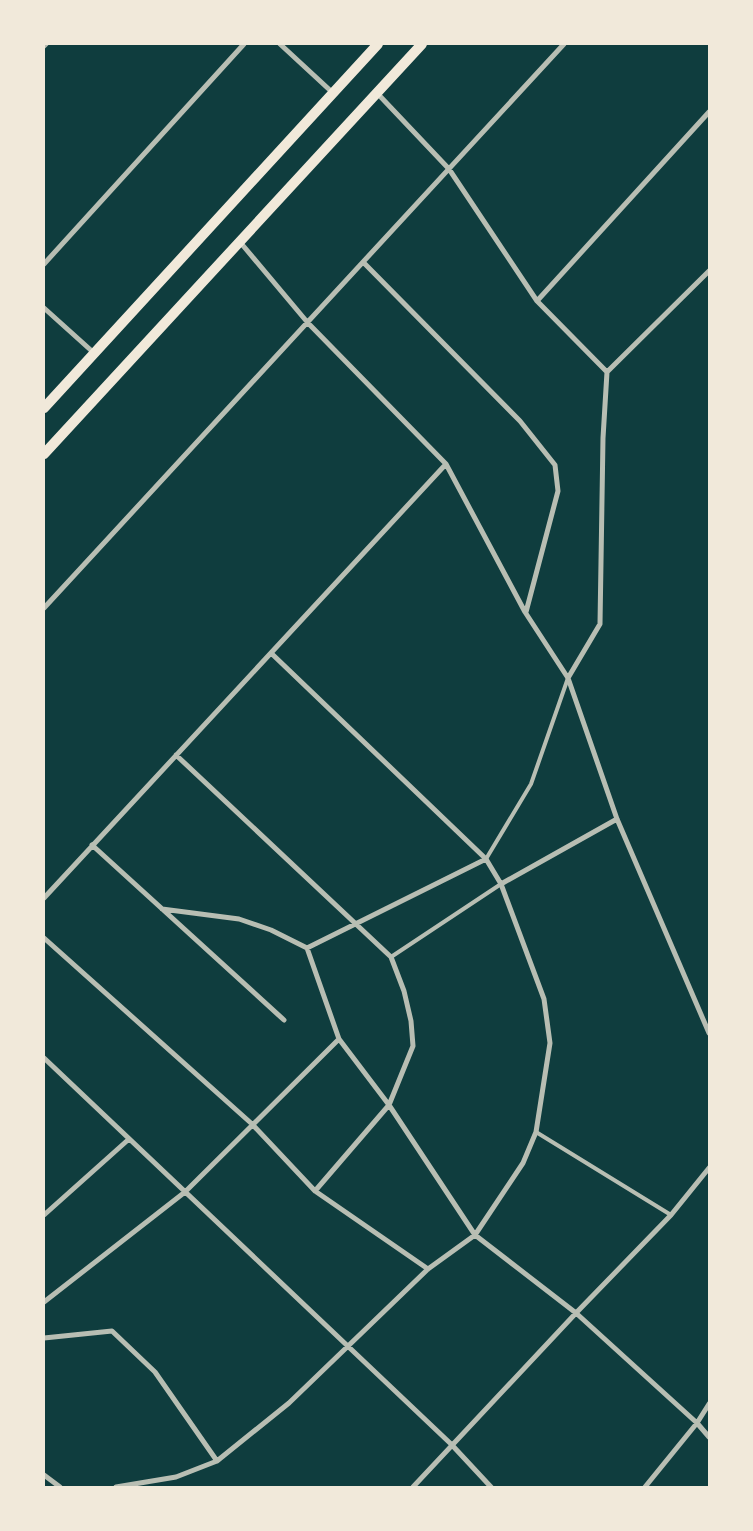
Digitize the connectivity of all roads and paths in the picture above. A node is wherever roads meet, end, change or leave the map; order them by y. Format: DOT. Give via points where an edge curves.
graph roads {
  1 [pos="244,44"];
  2 [pos="280,44"];
  3 [pos="378,44"];
  4 [pos="422,44"];
  5 [pos="564,44"];
  6 [pos="333,93"];
  7 [pos="377,93"];
  8 [pos="709,112"];
  9 [pos="449,170"];
  10 [pos="240,241"];
  11 [pos="364,262"];
  12 [pos="44,264"];
  13 [pos="709,271"];
  14 [pos="537,301"];
  15 [pos="44,308"];
  16 [pos="308,323"];
  17 [pos="94,353"];
  18 [pos="607,372"];
  19 [pos="44,408"];
  20 [pos="44,454"];
  21 [pos="446,464"];
  22 [pos="44,608"];
  23 [pos="525,612"];
  24 [pos="271,653"];
  25 [pos="568,678"];
  26 [pos="176,755"];
  27 [pos="617,819"];
  28 [pos="92,845"];
  29 [pos="486,859"];
  30 [pos="502,884"];
  31 [pos="44,898"];
  32 [pos="162,909"];
  33 [pos="357,923"];
  34 [pos="44,938"];
  35 [pos="307,948"];
  36 [pos="391,958"];
  37 [pos="284,1020"];
  38 [pos="709,1032"];
  39 [pos="339,1039"];
  40 [pos="44,1060"];
  41 [pos="389,1105"];
  42 [pos="252,1124"];
  43 [pos="536,1132"];
  44 [pos="129,1139"];
  45 [pos="709,1168"];
  46 [pos="315,1191"];
  47 [pos="185,1192"];
  48 [pos="44,1215"];
  49 [pos="671,1215"];
  50 [pos="475,1235"];
  51 [pos="428,1269"];
  52 [pos="44,1302"];
  53 [pos="576,1312"];
  54 [pos="44,1338"];
  55 [pos="349,1347"];
  56 [pos="709,1404"];
  57 [pos="697,1423"];
  58 [pos="709,1437"];
  59 [pos="451,1444"];
  60 [pos="217,1461"];
  61 [pos="44,1475"];
  62 [pos="60,1487"];
  63 [pos="116,1487"];
  64 [pos="413,1487"];
  65 [pos="492,1487"];
  66 [pos="645,1487"];
  1 -- 12 [label="street"];
  2 -- 6 [label="street"];
  3 -- 6 [label="main road"];
  4 -- 7 [label="main road"];
  5 -- 9 [label="street"];
  6 -- 17 [label="main road"];
  7 -- 9 [label="street"];
  7 -- 10 [label="main road"];
  8 -- 14 [label="street"];
  9 -- 11 [label="street"];
  9 -- 14 [label="street"];
  10 -- 16 [label="street"];
  10 -- 20 [label="main road"];
  11 -- 16 [label="street"];
  11 -- 23 [label="street" via="520,421 555,465 558,491"];
  13 -- 18 [label="street"];
  14 -- 18 [label="street"];
  15 -- 17 [label="street"];
  16 -- 21 [label="street"];
  16 -- 22 [label="street"];
  17 -- 19 [label="main road"];
  18 -- 25 [label="street" via="600,624"];
  21 -- 23 [label="street"];
  21 -- 24 [label="street"];
  23 -- 25 [label="street"];
  24 -- 26 [label="street"];
  24 -- 29 [label="street"];
  25 -- 27 [label="street"];
  25 -- 29 [label="lane" via="531,784"];
  26 -- 28 [label="street"];
  26 -- 33 [label="street"];
  27 -- 30 [label="street"];
  27 -- 38 [label="street"];
  28 -- 31 [label="street"];
  28 -- 32 [label="street"];
  29 -- 30 [label="street"];
  29 -- 33 [label="street"];
  30 -- 36 [label="lane"];
  30 -- 43 [label="street" via="544,999 550,1043"];
  32 -- 35 [label="street" via="239,919"];
  32 -- 37 [label="street"];
  33 -- 35 [label="street"];
  33 -- 36 [label="street"];
  34 -- 42 [label="street"];
  35 -- 39 [label="street"];
  36 -- 41 [label="street" via="404,991 413,1046"];
  39 -- 41 [label="street"];
  39 -- 42 [label="street"];
  40 -- 44 [label="street"];
  41 -- 46 [label="street"];
  41 -- 50 [label="street"];
  42 -- 46 [label="street"];
  42 -- 47 [label="street"];
  43 -- 49 [label="lane"];
  43 -- 50 [label="street" via="523,1163"];
  44 -- 47 [label="street"];
  44 -- 48 [label="street"];
  45 -- 49 [label="street"];
  46 -- 51 [label="street"];
  47 -- 52 [label="street"];
  47 -- 55 [label="street"];
  49 -- 53 [label="street"];
  50 -- 51 [label="street"];
  50 -- 53 [label="street"];
  51 -- 55 [label="street"];
  53 -- 57 [label="street"];
  53 -- 59 [label="street"];
  54 -- 60 [label="street" via="112,1331 155,1372"];
  55 -- 59 [label="street"];
  55 -- 60 [label="street" via="288,1403"];
  56 -- 57 [label="street"];
  57 -- 58 [label="street"];
  57 -- 66 [label="street"];
  59 -- 64 [label="street"];
  59 -- 65 [label="street"];
  60 -- 63 [label="street" via="176,1477"];
  61 -- 62 [label="street"];
}
